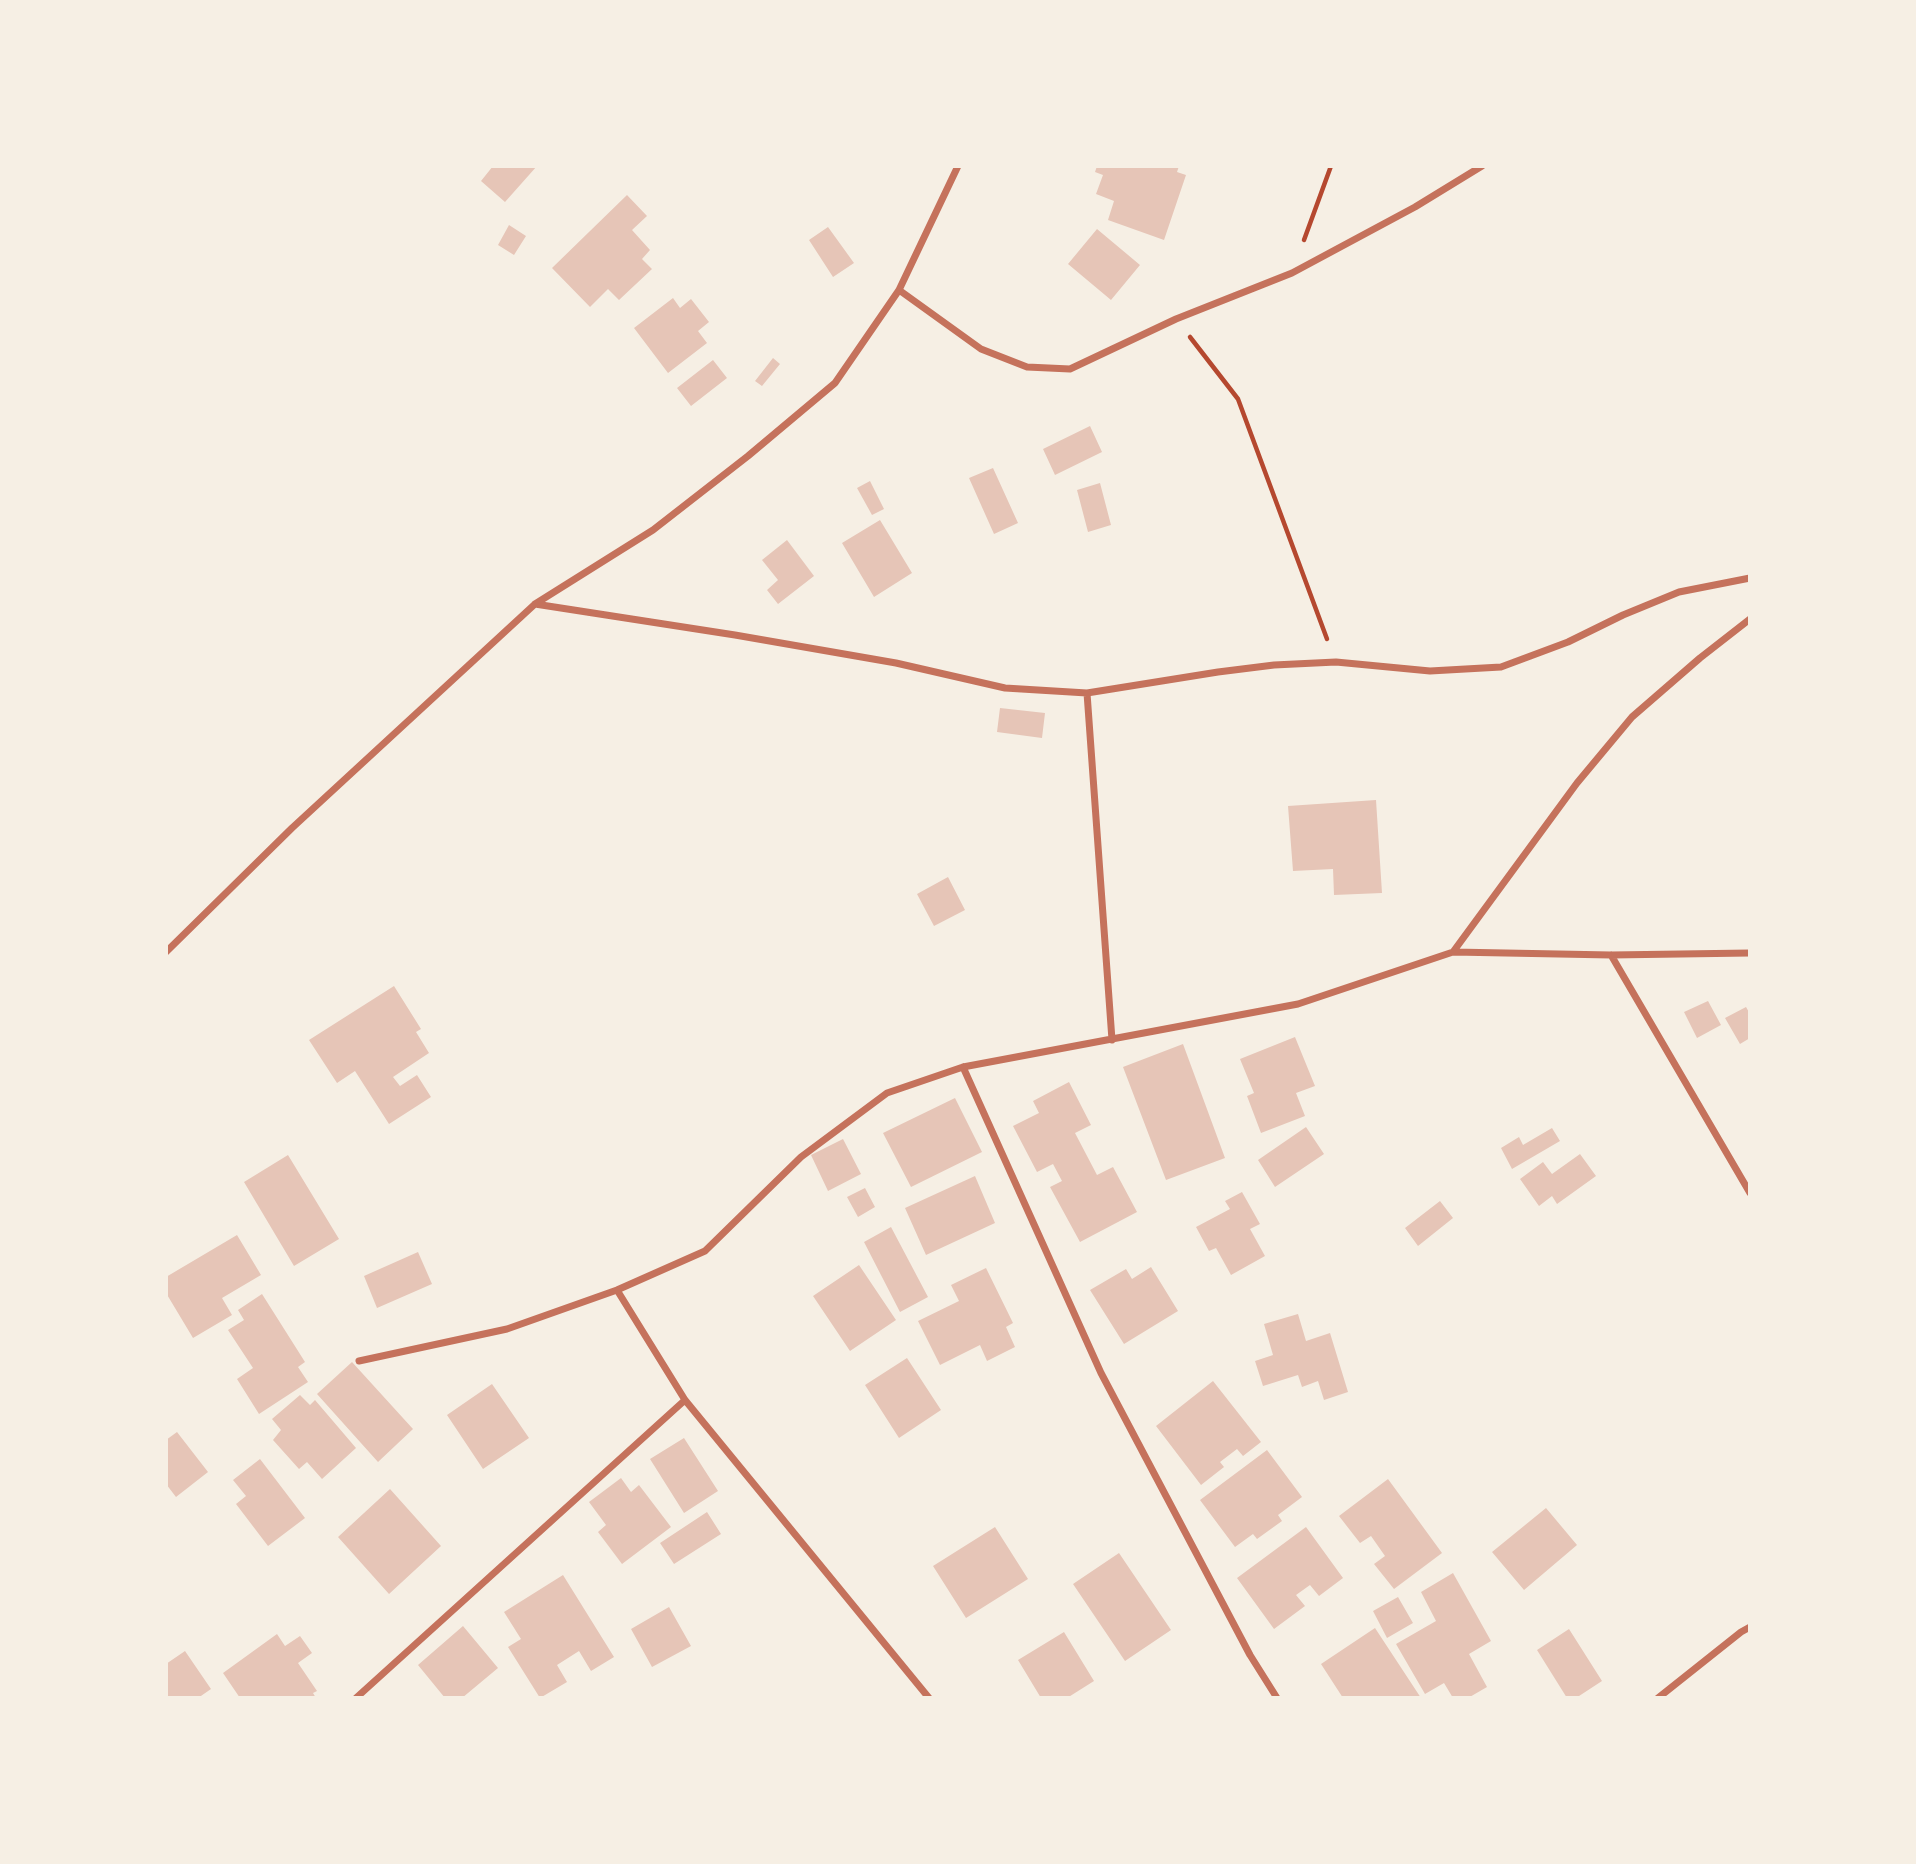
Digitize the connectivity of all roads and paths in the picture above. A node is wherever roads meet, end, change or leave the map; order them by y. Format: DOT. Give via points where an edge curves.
graph roads {
  1 [pos="958,166"];
  2 [pos="1331,166"];
  3 [pos="1482,166"];
  4 [pos="1292,273"];
  5 [pos="899,290"];
  6 [pos="1176,320"];
  7 [pos="1750,578"];
  8 [pos="535,604"];
  9 [pos="1750,619"];
  10 [pos="1336,662"];
  11 [pos="1087,693"];
  12 [pos="166,952"];
  13 [pos="1454,952"];
  14 [pos="1750,953"];
  15 [pos="1611,955"];
  16 [pos="1112,1040"];
  17 [pos="963,1067"];
  18 [pos="1750,1193"];
  19 [pos="617,1290"];
  20 [pos="359,1361"];
  21 [pos="685,1400"];
  22 [pos="1750,1627"];
  23 [pos="356,1698"];
  24 [pos="929,1698"];
  25 [pos="1277,1698"];
  26 [pos="1658,1698"];
  1 -- 5 [label="street"];
  2 -- 4 [label="path"];
  3 -- 4 [label="street"];
  4 -- 6 [label="street"];
  5 -- 6 [label="street" via="981,349 1027,367 1070,369"];
  5 -- 8 [label="street" via="835,383 653,530"];
  6 -- 10 [label="path" via="1238,399"];
  7 -- 10 [label="street" via="1679,592 1501,667 1430,671"];
  8 -- 11 [label="street" via="883,661 1005,688"];
  8 -- 12 [label="street" via="292,828"];
  9 -- 13 [label="street" via="1632,717 1577,783"];
  10 -- 11 [label="street" via="1251,668"];
  11 -- 16 [label="street"];
  13 -- 15 [label="street"];
  13 -- 16 [label="street" via="1298,1004"];
  14 -- 15 [label="street"];
  15 -- 18 [label="street"];
  16 -- 17 [label="street"];
  17 -- 19 [label="street" via="887,1093 801,1157 705,1251"];
  17 -- 25 [label="street" via="1101,1373"];
  19 -- 20 [label="street" via="507,1329"];
  19 -- 21 [label="street"];
  21 -- 23 [label="street"];
  21 -- 24 [label="street"];
  22 -- 26 [label="street"];
}
